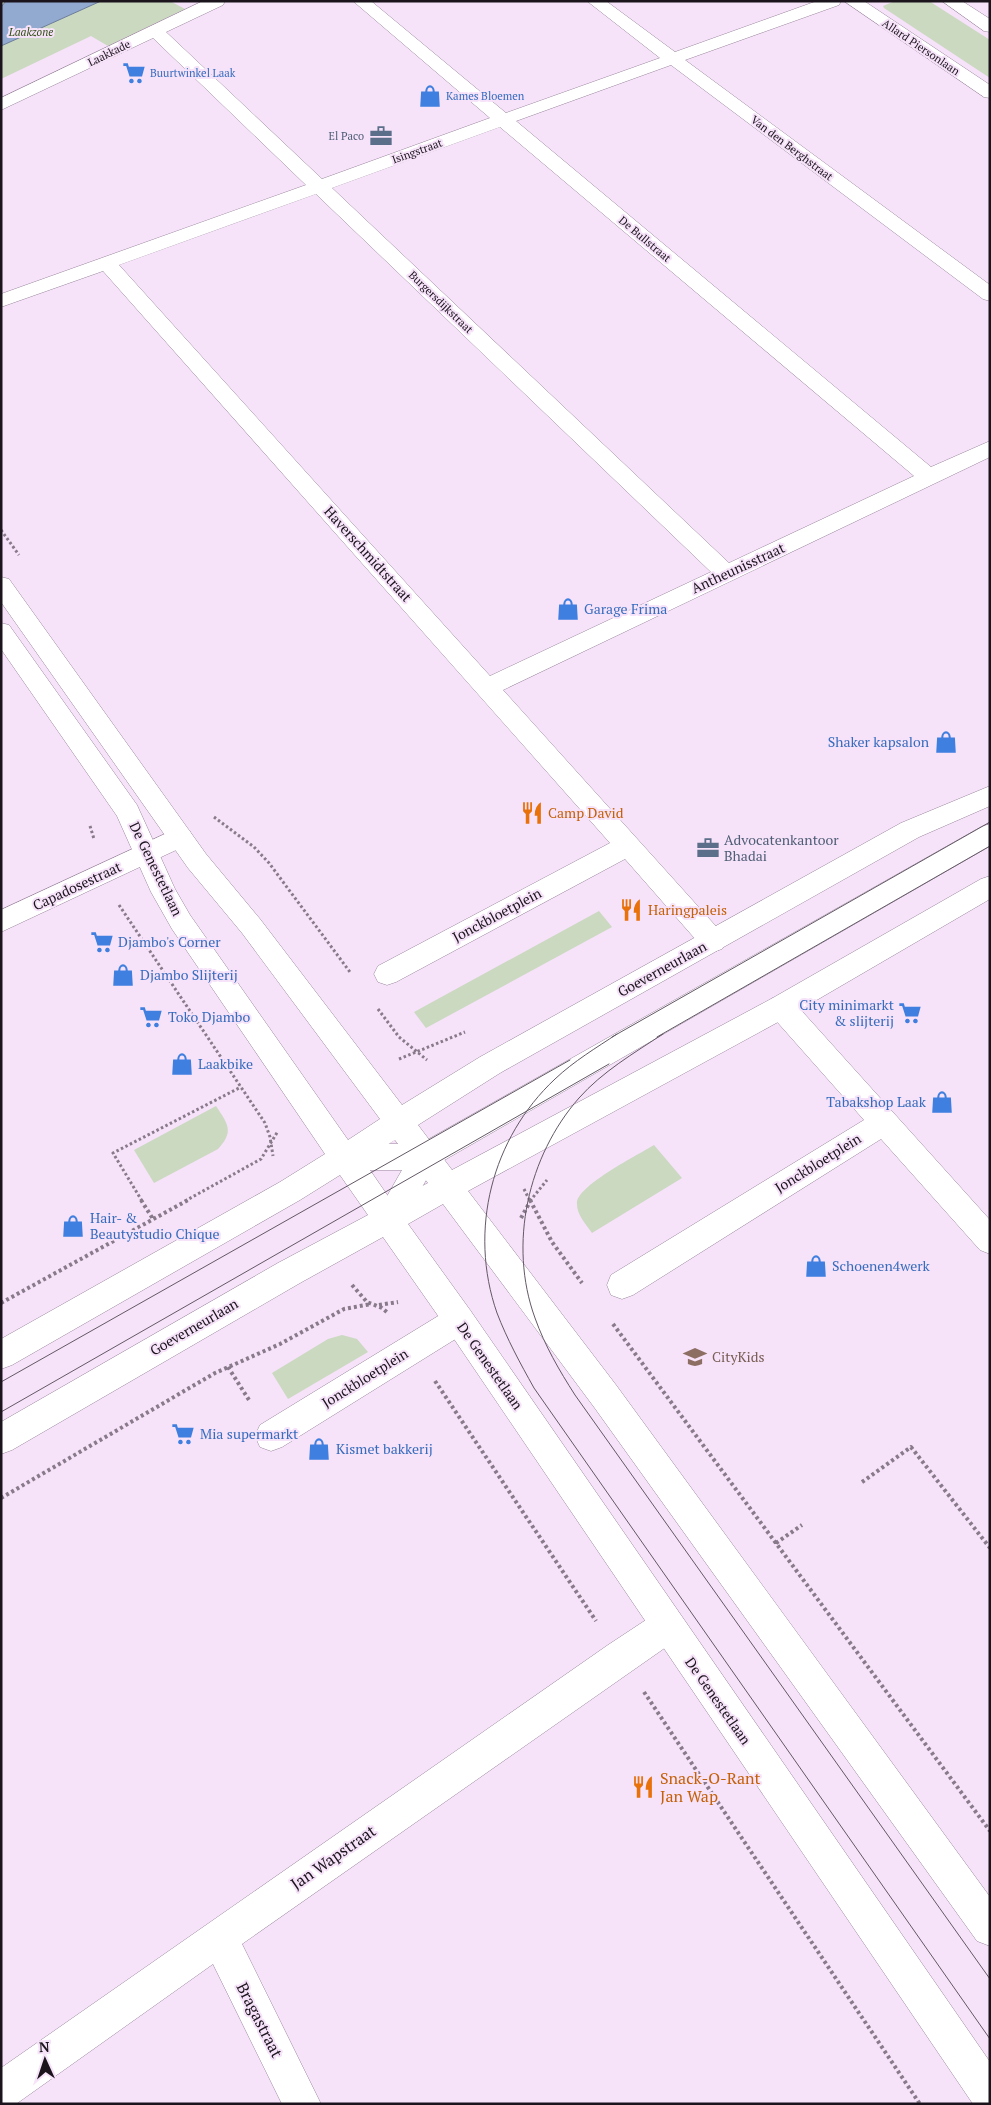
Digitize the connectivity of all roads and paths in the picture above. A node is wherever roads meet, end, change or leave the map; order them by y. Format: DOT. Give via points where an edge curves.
graph roads {
  1 [pos="217,1"];
  2 [pos="361,1"];
  3 [pos="595,1"];
  4 [pos="833,1"];
  5 [pos="852,1"];
  6 [pos="950,1"];
  7 [pos="990,27"];
  8 [pos="155,31"];
  9 [pos="672,59"];
  10 [pos="990,93"];
  11 [pos="1,105"];
  12 [pos="502,120"];
  13 [pos="319,186"];
  14 [pos="107,263"];
  15 [pos="990,295"];
  16 [pos="1,301"];
  17 [pos="990,448"];
  18 [pos="929,477"];
  19 [pos="726,573"];
  20 [pos="1,586"];
  21 [pos="1,631"];
  22 [pos="487,688"];
  23 [pos="990,795"];
  24 [pos="88,822"];
  25 [pos="990,834"];
  26 [pos="180,837"];
  27 [pos="628,846"];
  28 [pos="146,854"];
  29 [pos="103,874"];
  30 [pos="990,886"];
  31 [pos="1,922"];
  32 [pos="713,941"];
  33 [pos="386,974"];
  34 [pos="781,1007"];
  35 [pos="241,1088"];
  36 [pos="397,1122"];
  37 [pos="884,1122"];
  38 [pos="343,1157"];
  39 [pos="424,1157"];
  40 [pos="448,1187"];
  41 [pos="290,1192"];
  42 [pos="153,1219"];
  43 [pos="389,1219"];
  44 [pos="990,1241"];
  45 [pos="329,1251"];
  46 [pos="622,1284"];
  47 [pos="458,1320"];
  48 [pos="413,1348"];
  49 [pos="1,1355"];
  50 [pos="271,1436"];
  51 [pos="1,1439"];
  52 [pos="862,1482"];
  53 [pos="802,1525"];
  54 [pos="776,1543"];
  55 [pos="990,1548"];
  56 [pos="667,1626"];
  57 [pos="620,1656"];
  58 [pos="990,1928"];
  59 [pos="218,1937"];
  60 [pos="1,2091"];
  61 [pos="990,2096"];
  62 [pos="302,2104"];
  63 [pos="920,2104"];
  1 -- 8 [label="street, Laakkade"];
  2 -- 12 [label="street, De Bullstraat"];
  3 -- 9 [label="street, Van den Berghstraat"];
  4 -- 9 [label="street, Isingstraat"];
  5 -- 10 [label="street, Allard Piersonlaan"];
  6 -- 7 [label="street"];
  8 -- 11 [label="street, Laakkade"];
  8 -- 13 [label="street, Burgersdijkstraat"];
  9 -- 12 [label="street, Isingstraat"];
  9 -- 15 [label="street, Van den Berghstraat"];
  12 -- 13 [label="street, Isingstraat"];
  12 -- 18 [label="street, De Bullstraat"];
  13 -- 14 [label="street, Isingstraat"];
  13 -- 19 [label="street, Burgersdijkstraat"];
  14 -- 16 [label="street, Isingstraat"];
  14 -- 22 [label="street, Haverschmidtstraat"];
  17 -- 18 [label="street, Antheunisstraat"];
  18 -- 19 [label="street, Antheunisstraat"];
  19 -- 22 [label="street, Antheunisstraat"];
  20 -- 26 [label="street"];
  21 -- 28 [label="street, De Genestetlaan" via="128,812"];
  22 -- 27 [label="street, Haverschmidtstraat"];
  23 -- 32 [label="street, Goeverneurlaan" via="910,830"];
  24 -- 29 [label="path"];
  25 -- 39 [label="street"];
  26 -- 28 [label="street, Capadosestraat"];
  26 -- 36 [label="street" via="251,926"];
  27 -- 32 [label="street"];
  27 -- 33 [label="street, Jonckbloetplein"];
  28 -- 29 [label="street, Capadosestraat"];
  28 -- 38 [label="street, De Genestetlaan" via="181,922"];
  29 -- 31 [label="street, Capadosestraat"];
  29 -- 35 [label="path" via="132,926"];
  30 -- 34 [label="street, Goeverneurlaan"];
  32 -- 36 [label="street, Goeverneurlaan" via="490,1065"];
  34 -- 37 [label="street"];
  34 -- 40 [label="street, Goeverneurlaan"];
  35 -- 41 [label="path" via="264,1123 275,1166"];
  35 -- 42 [label="path" via="114,1153"];
  36 -- 38 [label="street, Goeverneurlaan"];
  36 -- 39 [label="street"];
  37 -- 44 [label="street"];
  37 -- 46 [label="street, Jonckbloetplein"];
  38 -- 39 [label="street"];
  38 -- 41 [label="street, Goeverneurlaan"];
  38 -- 43 [label="street, De Genestetlaan"];
  39 -- 40 [label="street"];
  39 -- 43 [label="street"];
  40 -- 43 [label="street, Goeverneurlaan"];
  40 -- 58 [label="street" via="605,1396"];
  41 -- 49 [label="street, Goeverneurlaan"];
  43 -- 45 [label="street, Goeverneurlaan"];
  43 -- 47 [label="street, De Genestetlaan"];
  45 -- 48 [label="path" via="360,1296 388,1313"];
  45 -- 51 [label="street, Goeverneurlaan"];
  47 -- 48 [label="street, Jonckbloetplein"];
  47 -- 56 [label="street, De Genestetlaan"];
  48 -- 50 [label="street, Jonckbloetplein"];
  48 -- 57 [label="path"];
  52 -- 55 [label="path" via="911,1447"];
  53 -- 54 [label="path"];
  56 -- 57 [label="street, Jan Wapstraat"];
  56 -- 61 [label="street, De Genestetlaan"];
  57 -- 59 [label="street, Jan Wapstraat"];
  57 -- 63 [label="path"];
  59 -- 60 [label="street, Jan Wapstraat"];
  59 -- 62 [label="street, Bragastraat"];
}
